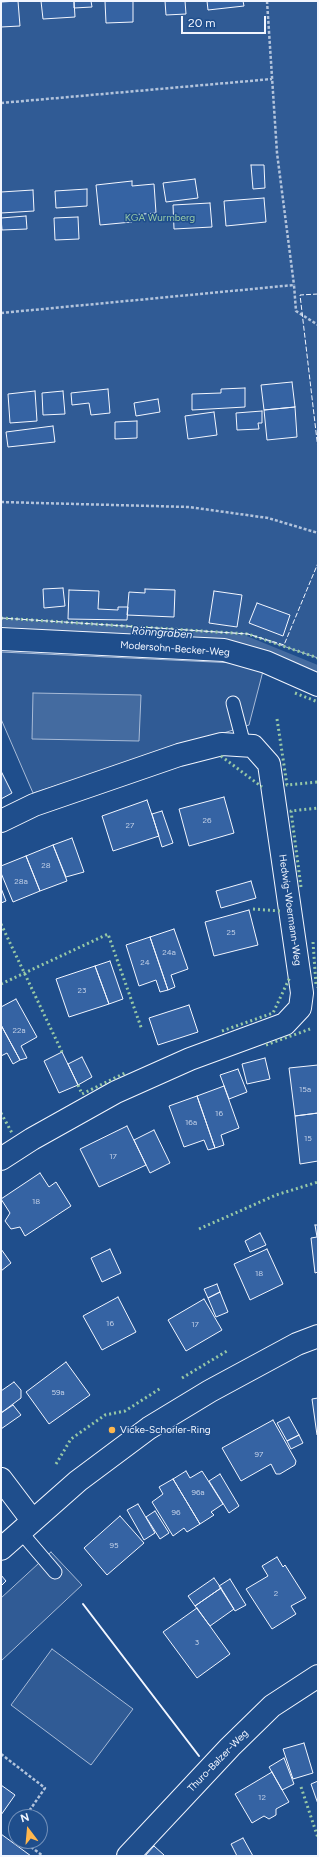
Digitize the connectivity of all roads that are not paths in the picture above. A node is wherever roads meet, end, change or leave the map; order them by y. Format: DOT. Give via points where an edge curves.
graph roads {
  1 [pos="1,639"];
  2 [pos="318,685"];
  3 [pos="233,703"];
  4 [pos="244,746"];
  5 [pos="1,821"];
  6 [pos="1,1159"];
  7 [pos="318,1336"];
  8 [pos="1,1479"];
  9 [pos="26,1525"];
  10 [pos="1,1549"];
  11 [pos="56,1572"];
  12 [pos="318,1676"];
  13 [pos="128,1856"];
  1 -- 2 [label="street, Modersohn-Becker-Weg" via="224,650 266,662"];
  3 -- 4 [label="lane"];
  4 -- 5 [label="street, Hedwig-Woermann-Weg" via="222,744 179,755 34,805"];
  4 -- 6 [label="street, Hedwig-Woermann-Weg" via="253,746 269,764 302,993 300,1008 285,1024 190,1059 116,1092"];
  7 -- 9 [label="street" via="297,1344 210,1391 149,1428 107,1458"];
  8 -- 9 [label="street"];
  9 -- 10 [label="street"];
  9 -- 11 [label="lane"];
  12 -- 13 [label="street, Thuro-Balzer-Weg" via="272,1706"];
}
